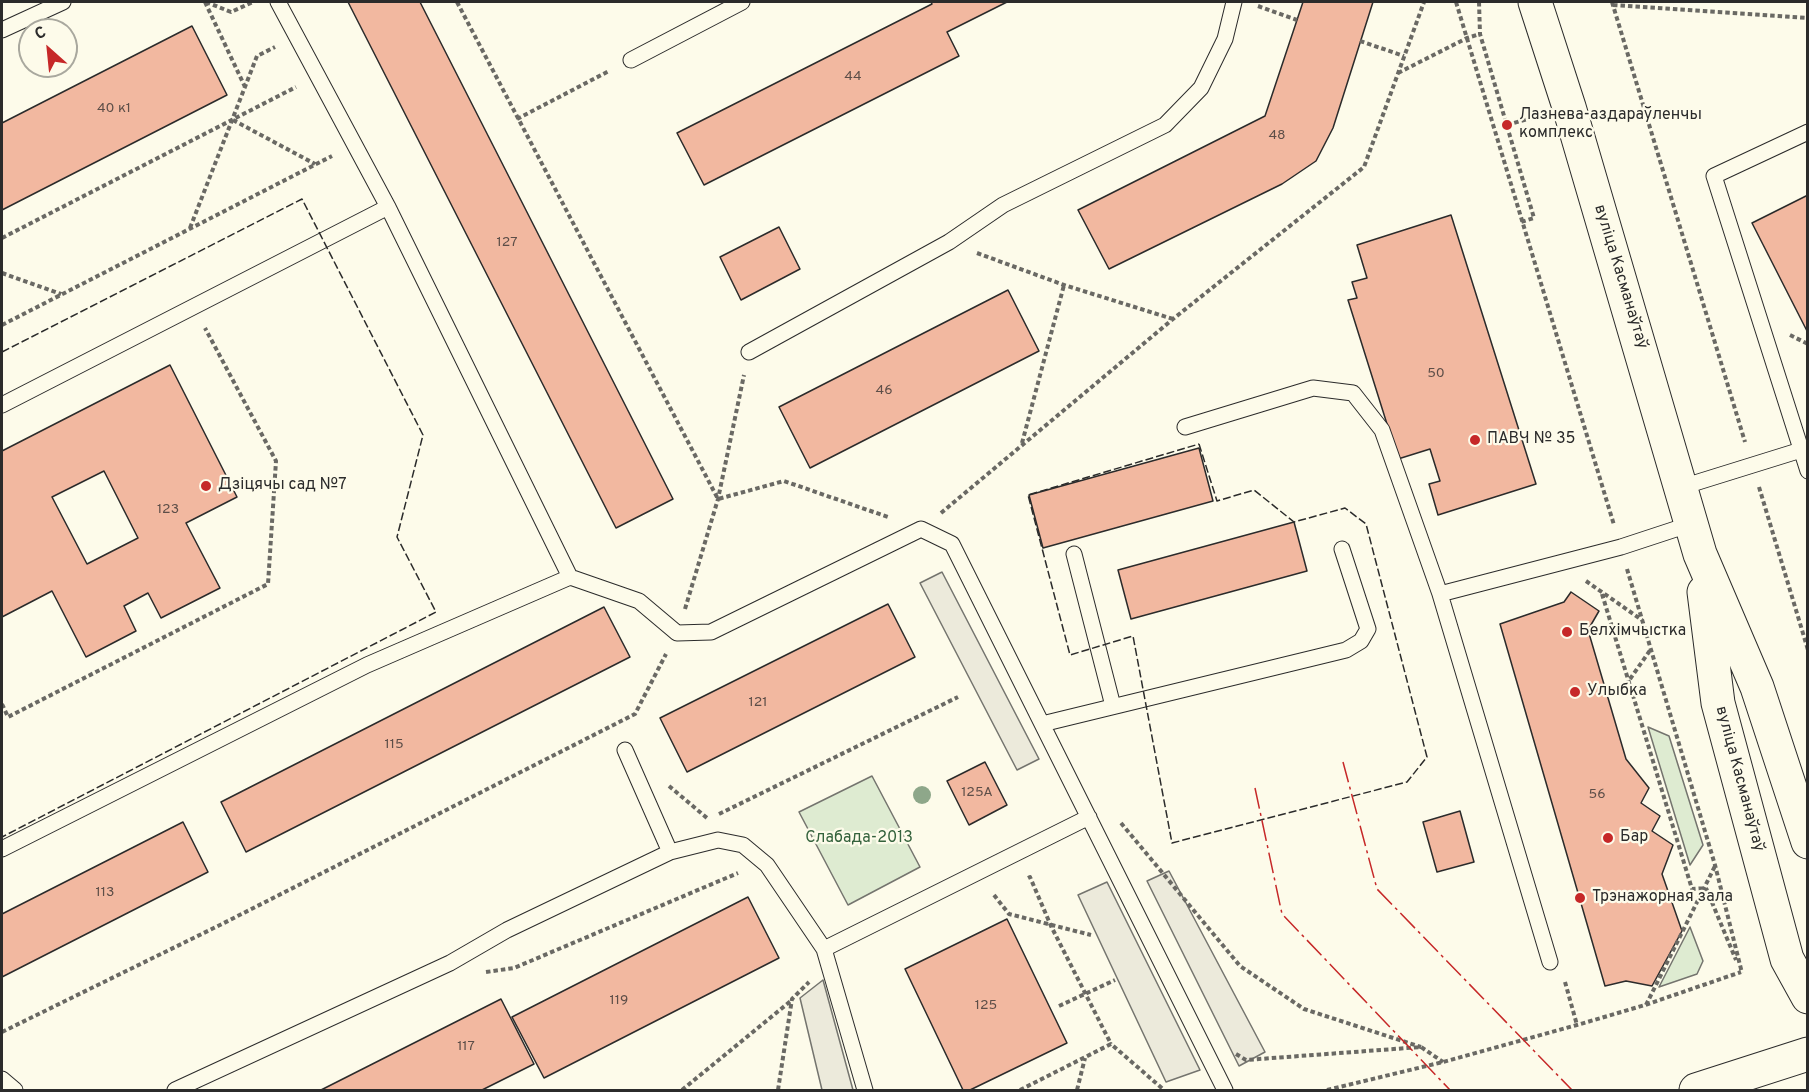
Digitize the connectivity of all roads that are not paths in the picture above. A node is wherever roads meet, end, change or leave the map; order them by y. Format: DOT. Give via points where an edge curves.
graph roads {
  1 [pos="63,2"];
  2 [pos="278,2"];
  3 [pos="742,2"];
  4 [pos="1234,2"];
  5 [pos="1535,2"];
  6 [pos="2,30"];
  7 [pos="631,60"];
  8 [pos="1808,132"];
  9 [pos="388,207"];
  10 [pos="749,352"];
  11 [pos="2,405"];
  12 [pos="1185,427"];
  13 [pos="1801,450"];
  14 [pos="1808,471"];
  15 [pos="1682,487"];
  16 [pos="1696,539"];
  17 [pos="1342,549"];
  18 [pos="1074,554"];
  19 [pos="570,577"];
  20 [pos="1440,594"];
  21 [pos="1113,706"];
  22 [pos="1042,724"];
  23 [pos="625,750"];
  24 [pos="1089,817"];
  25 [pos="1808,842"];
  26 [pos="2,849"];
  27 [pos="670,852"];
  28 [pos="824,949"];
  29 [pos="1550,962"];
  30 [pos="1808,997"];
  31 [pos="1808,1054"];
  32 [pos="2,1079"];
  33 [pos="15,1090"];
  34 [pos="175,1090"];
  35 [pos="865,1090"];
  36 [pos="1225,1090"];
  37 [pos="1696,1090"];
  1 -- 6 [label="lane"];
  2 -- 9 [label="lane"];
  3 -- 7 [label="lane"];
  4 -- 10 [label="lane" via="1225,39 1201,88 1165,125 1003,205 949,242"];
  5 -- 15 [label="street, вуліца Касманаўтаў"];
  8 -- 13 [label="lane" via="1714,176"];
  9 -- 11 [label="lane"];
  9 -- 19 [label="lane"];
  12 -- 20 [label="lane" via="1313,388 1353,393 1382,430"];
  13 -- 14 [label="lane"];
  13 -- 15 [label="lane"];
  15 -- 16 [label="street, вуліца Касманаўтаў"];
  16 -- 20 [label="lane" via="1621,547"];
  16 -- 25 [label="street, вуліца Касманаўтаў" via="1757,687"];
  16 -- 30 [label="street, вуліца Касманаўтаў" via="1718,703 1787,959"];
  17 -- 21 [label="lane" via="1368,629 1361,641 1346,650"];
  18 -- 21 [label="lane"];
  19 -- 22 [label="lane" via="639,601 677,633 711,632 921,529 952,544"];
  19 -- 26 [label="lane" via="366,664"];
  20 -- 29 [label="lane"];
  21 -- 22 [label="lane"];
  22 -- 24 [label="lane"];
  23 -- 27 [label="lane"];
  24 -- 28 [label="lane"];
  24 -- 36 [label="lane"];
  27 -- 28 [label="lane" via="718,840 743,845 767,865"];
  27 -- 34 [label="lane" via="507,930 450,963"];
  28 -- 35 [label="lane"];
  31 -- 37 [label="street"];
  32 -- 33 [label="lane"];
}
